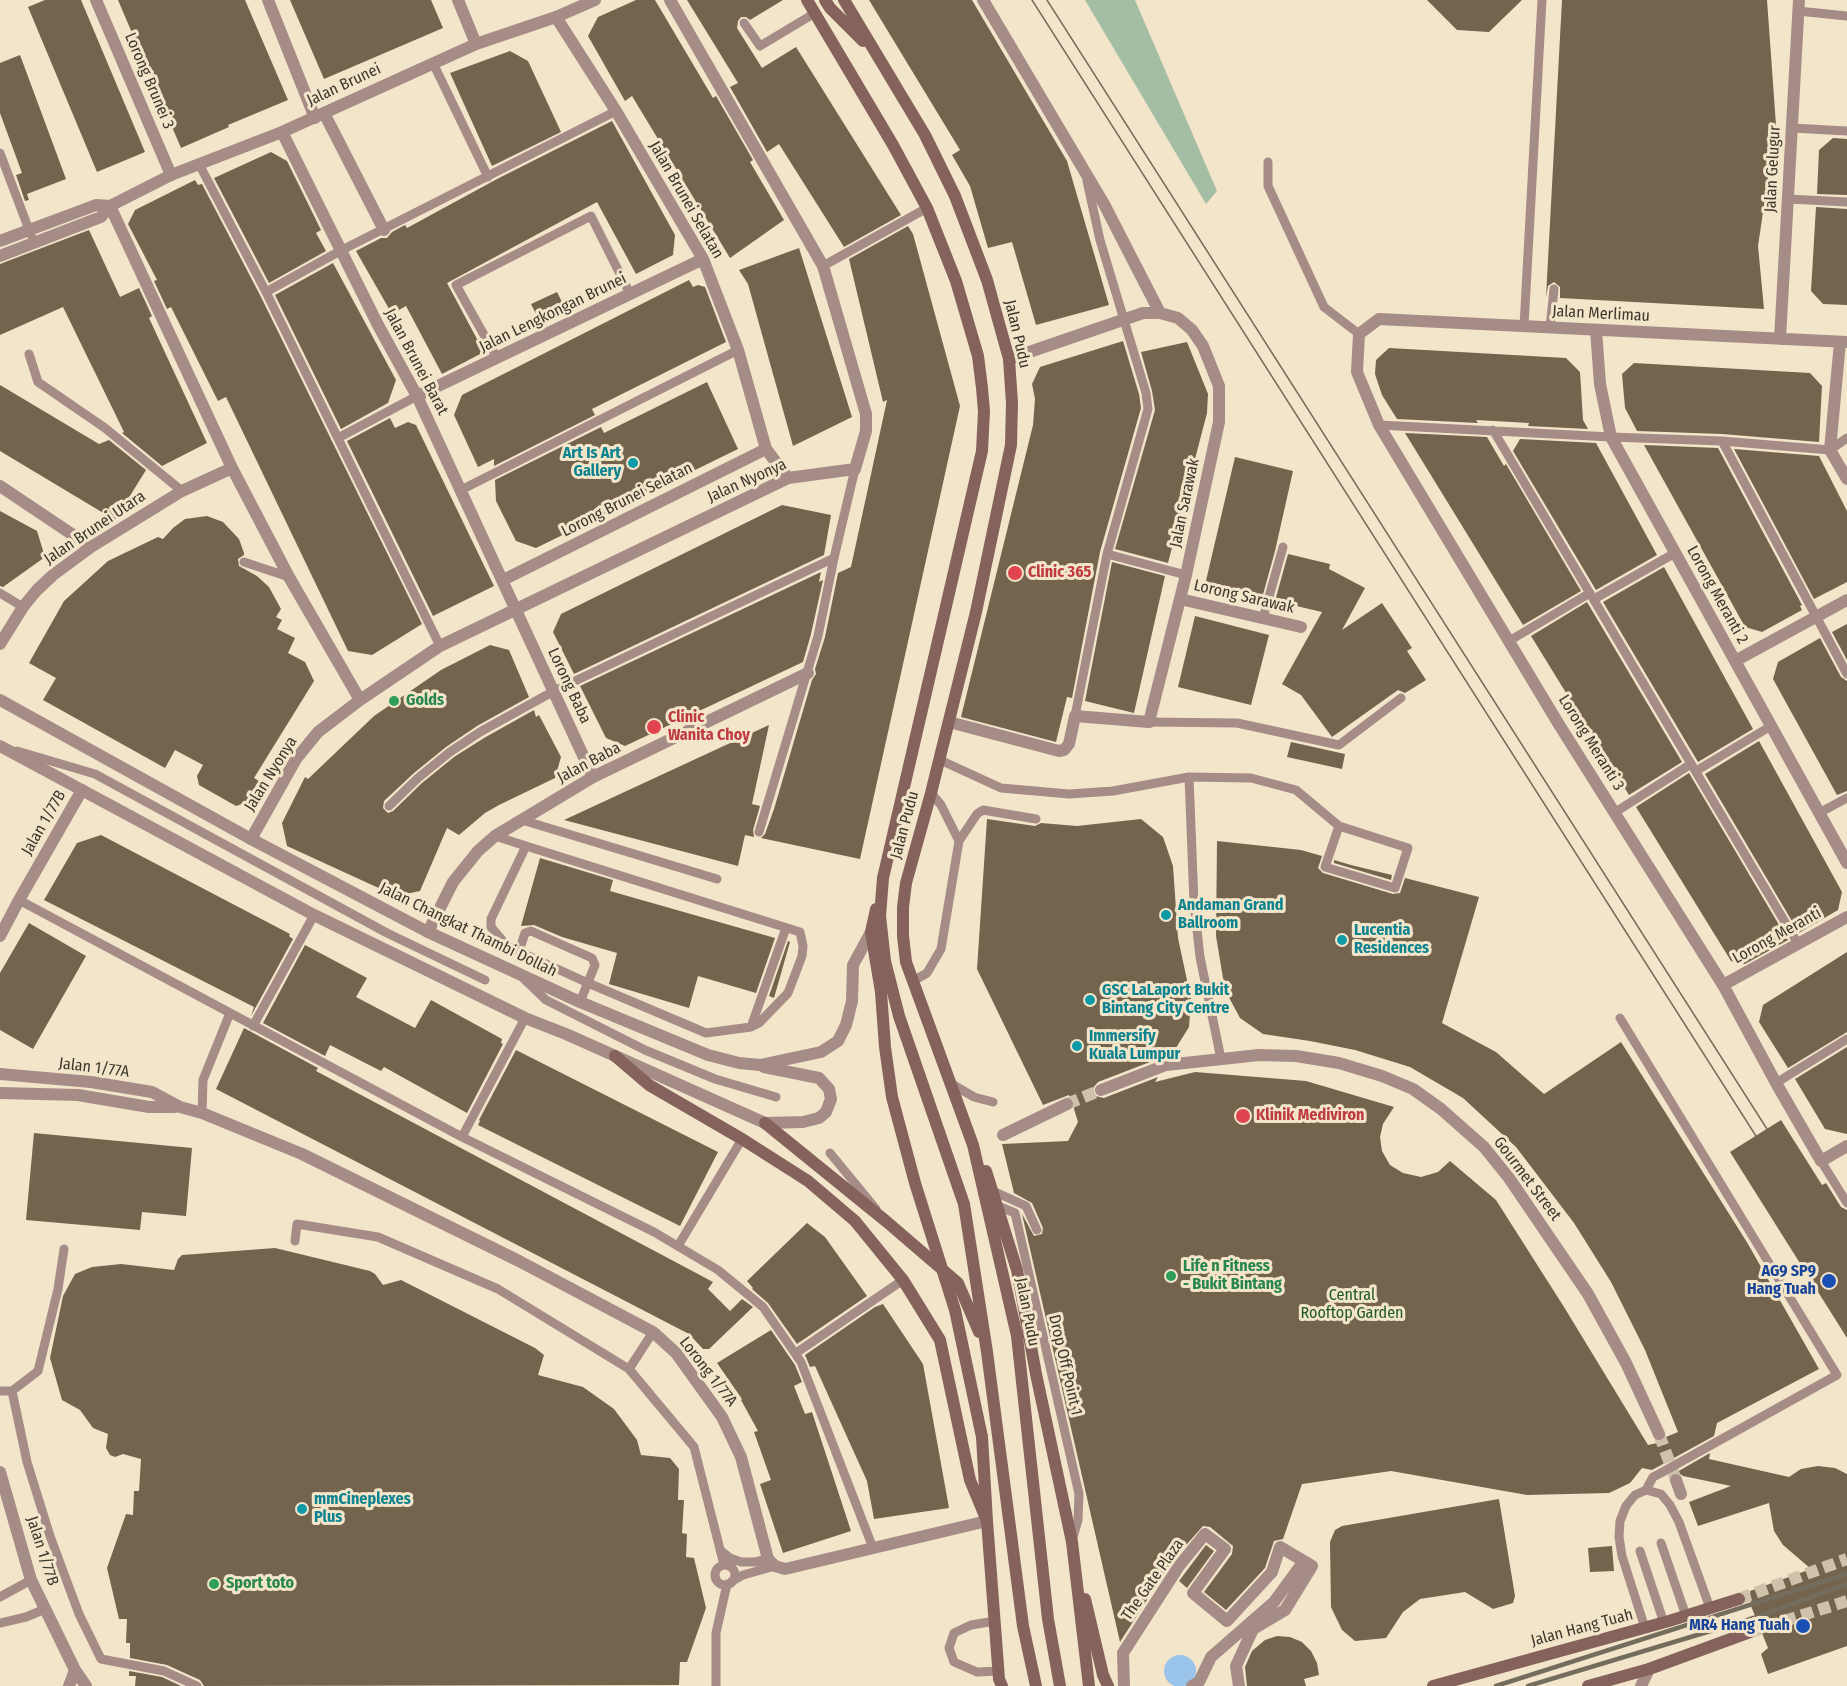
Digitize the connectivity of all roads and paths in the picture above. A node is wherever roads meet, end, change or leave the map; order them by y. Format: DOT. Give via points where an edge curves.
graph roads {
  1 [pos="96,0"];
  2 [pos="268,0"];
  3 [pos="458,0"];
  4 [pos="595,0"];
  5 [pos="670,0"];
  6 [pos="807,0"];
  7 [pos="825,0"];
  8 [pos="844,0"];
  9 [pos="982,0"];
  10 [pos="1542,0"];
  11 [pos="1799,6"];
  12 [pos="815,13"];
  13 [pos="1847,16"];
  14 [pos="556,17"];
  15 [pos="744,24"];
  16 [pos="476,44"];
  17 [pos="878,56"];
  18 [pos="433,63"];
  19 [pos="616,111"];
  20 [pos="320,116"];
  21 [pos="1792,128"];
  22 [pos="1847,131"];
  23 [pos="282,132"];
  24 [pos="0,153"];
  25 [pos="1268,162"];
  26 [pos="199,164"];
  27 [pos="1085,172"];
  28 [pos="171,175"];
  29 [pos="488,177"];
  30 [pos="1788,199"];
  31 [pos="1847,202"];
  32 [pos="110,206"];
  33 [pos="927,208"];
  34 [pos="29,230"];
  35 [pos="384,230"];
  36 [pos="0,241"];
  37 [pos="34,243"];
  38 [pos="340,251"];
  39 [pos="0,256"];
  40 [pos="703,259"];
  41 [pos="823,266"];
  42 [pos="1554,290"];
  43 [pos="266,292"];
  44 [pos="630,294"];
  45 [pos="1160,313"];
  46 [pos="1125,319"];
  47 [pos="1524,326"];
  48 [pos="1550,328"];
  49 [pos="1596,330"];
  50 [pos="1359,334"];
  51 [pos="1780,339"];
  52 [pos="1843,342"];
  53 [pos="738,350"];
  54 [pos="29,354"];
  55 [pos="498,358"];
  56 [pos="1009,359"];
  57 [pos="417,396"];
  58 [pos="1379,425"];
  59 [pos="1494,430"];
  60 [pos="1611,437"];
  61 [pos="338,438"];
  62 [pos="1847,438"];
  63 [pos="1722,441"];
  64 [pos="766,449"];
  65 [pos="1830,450"];
  66 [pos="232,468"];
  67 [pos="855,470"];
  68 [pos="788,478"];
  69 [pos="1847,480"];
  70 [pos="0,486"];
  71 [pos="461,490"];
  72 [pos="182,491"];
  73 [pos="92,547"];
  74 [pos="1283,547"];
  75 [pos="1675,553"];
  76 [pos="1107,554"];
  77 [pos="834,558"];
  78 [pos="244,562"];
  79 [pos="1186,575"];
  80 [pos="289,577"];
  81 [pos="503,580"];
  82 [pos="0,593"];
  83 [pos="1592,596"];
  84 [pos="1180,599"];
  85 [pos="1847,600"];
  86 [pos="22,607"];
  87 [pos="515,610"];
  88 [pos="1817,616"];
  89 [pos="1263,618"];
  90 [pos="1301,627"];
  91 [pos="1509,641"];
  92 [pos="0,644"];
  93 [pos="440,646"];
  94 [pos="1735,661"];
  95 [pos="808,673"];
  96 [pos="1847,674"];
  97 [pos="554,691"];
  98 [pos="1401,698"];
  99 [pos="0,700"];
  100 [pos="360,700"];
  101 [pos="1075,716"];
  102 [pos="949,722"];
  103 [pos="1149,722"];
  104 [pos="1771,726"];
  105 [pos="0,746"];
  106 [pos="940,760"];
  107 [pos="1694,767"];
  108 [pos="593,777"];
  109 [pos="1189,777"];
  110 [pos="82,790"];
  111 [pos="931,793"];
  112 [pos="1847,798"];
  113 [pos="389,806"];
  114 [pos="1614,813"];
  115 [pos="1819,813"];
  116 [pos="1036,819"];
  117 [pos="522,820"];
  118 [pos="1339,826"];
  119 [pos="759,832"];
  120 [pos="495,836"];
  121 [pos="251,839"];
  122 [pos="959,841"];
  123 [pos="526,846"];
  124 [pos="1847,863"];
  125 [pos="883,878"];
  126 [pos="717,879"];
  127 [pos="19,900"];
  128 [pos="314,915"];
  129 [pos="1847,917"];
  130 [pos="786,928"];
  131 [pos="428,932"];
  132 [pos="872,932"];
  133 [pos="0,936"];
  134 [pos="1798,944"];
  135 [pos="519,951"];
  136 [pos="519,974"];
  137 [pos="485,980"];
  138 [pos="913,981"];
  139 [pos="588,983"];
  140 [pos="1723,985"];
  141 [pos="580,1002"];
  142 [pos="230,1013"];
  143 [pos="525,1018"];
  144 [pos="1620,1018"];
  145 [pos="253,1026"];
  146 [pos="751,1027"];
  147 [pos="1847,1039"];
  148 [pos="615,1056"];
  149 [pos="1221,1059"];
  150 [pos="739,1064"];
  151 [pos="0,1074"];
  152 [pos="950,1083"];
  153 [pos="1776,1083"];
  154 [pos="1101,1090"];
  155 [pos="0,1093"];
  156 [pos="776,1097"];
  157 [pos="993,1102"];
  158 [pos="1067,1104"];
  159 [pos="180,1107"];
  160 [pos="202,1113"];
  161 [pos="765,1124"];
  162 [pos="1004,1135"];
  163 [pos="462,1137"];
  164 [pos="742,1139"];
  165 [pos="973,1145"];
  166 [pos="1847,1146"];
  167 [pos="830,1153"];
  168 [pos="302,1154"];
  169 [pos="1821,1161"];
  170 [pos="993,1191"];
  171 [pos="1847,1203"];
  172 [pos="887,1222"];
  173 [pos="1037,1230"];
  174 [pos="295,1241"];
  175 [pos="678,1246"];
  176 [pos="64,1249"];
  177 [pos="903,1280"];
  178 [pos="653,1332"];
  179 [pos="987,1352"];
  180 [pos="796,1353"];
  181 [pos="629,1369"];
  182 [pos="0,1391"];
  183 [pos="12,1391"];
  184 [pos="1659,1434"];
  185 [pos="0,1472"];
  186 [pos="1676,1480"];
  187 [pos="1646,1490"];
  188 [pos="1681,1494"];
  189 [pos="987,1521"];
  190 [pos="1661,1543"];
  191 [pos="873,1548"];
  192 [pos="720,1550"];
  193 [pos="1640,1551"];
  194 [pos="1305,1561"];
  195 [pos="771,1562"];
  196 [pos="724,1565"];
  197 [pos="1075,1569"];
  198 [pos="31,1580"];
  199 [pos="730,1583"];
  200 [pos="0,1598"];
  201 [pos="1738,1599"];
  202 [pos="1710,1608"];
  203 [pos="45,1609"];
  204 [pos="1686,1616"];
  205 [pos="995,1621"];
  206 [pos="0,1623"];
  207 [pos="1664,1623"];
  208 [pos="1238,1625"];
  209 [pos="1645,1628"];
  210 [pos="1750,1632"];
  211 [pos="1231,1640"];
  212 [pos="1649,1669"];
  213 [pos="75,1670"];
  214 [pos="999,1680"];
  215 [pos="69,1686"];
  216 [pos="86,1686"];
  217 [pos="197,1686"];
  218 [pos="716,1686"];
  219 [pos="1036,1686"];
  220 [pos="1060,1686"];
  221 [pos="1089,1686"];
  222 [pos="1108,1686"];
  223 [pos="1124,1686"];
  224 [pos="1192,1686"];
  225 [pos="1239,1686"];
  226 [pos="1433,1686"];
  227 [pos="1588,1686"];
  228 [pos="1641,1686"];
  1 -- 28 [label="street, Lorong Brunei 3"];
  2 -- 20 [label="street"];
  3 -- 16 [label="street"];
  4 -- 14 [label="street, Jalan Brunei"];
  5 -- 41 [label="street"];
  6 -- 12 [label="main road, Jalan Pudu"];
  7 -- 17 [label="main road"];
  8 -- 17 [label="main road, Jalan Pudu"];
  9 -- 27 [label="street"];
  10 -- 47 [label="lane"];
  11 -- 13 [label="lane"];
  11 -- 21 [label="street, Jalan Gelugur"];
  12 -- 15 [label="lane" via="760,46"];
  12 -- 33 [label="main road, Jalan Pudu"];
  14 -- 16 [label="street, Jalan Brunei"];
  14 -- 19 [label="street, Jalan Brunei Selatan"];
  16 -- 18 [label="street, Jalan Brunei"];
  17 -- 56 [label="main road, Jalan Pudu" via="925,135 955,196 987,280"];
  18 -- 20 [label="street, Jalan Brunei"];
  18 -- 29 [label="lane"];
  19 -- 29 [label="lane"];
  19 -- 40 [label="street, Jalan Brunei Selatan"];
  20 -- 23 [label="street, Jalan Brunei"];
  20 -- 35 [label="street"];
  21 -- 22 [label="lane"];
  21 -- 30 [label="street, Jalan Gelugur"];
  23 -- 26 [label="street, Jalan Brunei"];
  23 -- 38 [label="street, Jalan Brunei Barat"];
  24 -- 34 [label="lane"];
  25 -- 50 [label="lane" via="1268,186 1324,307"];
  26 -- 28 [label="street, Jalan Brunei"];
  26 -- 43 [label="lane"];
  27 -- 45 [label="street"];
  27 -- 46 [label="lane" via="1100,240"];
  28 -- 32 [label="street, Jalan Brunei"];
  29 -- 35 [label="lane"];
  30 -- 31 [label="lane"];
  30 -- 51 [label="street, Jalan Gelugur"];
  32 -- 34 [label="street, Jalan Brunei" via="96,205"];
  32 -- 37 [label="street, Jalan Brunei" via="101,217"];
  32 -- 66 [label="street"];
  33 -- 41 [label="lane"];
  33 -- 125 [label="main road, Jalan Pudu" via="956,281 978,356 984,411 982,451"];
  34 -- 36 [label="street, Jalan Brunei"];
  34 -- 37 [label="lane"];
  35 -- 38 [label="lane"];
  37 -- 39 [label="street, Jalan Brunei"];
  38 -- 43 [label="lane"];
  38 -- 57 [label="street, Jalan Brunei Barat"];
  40 -- 44 [label="street, Jalan Lengkongan Brunei"];
  40 -- 53 [label="street, Jalan Brunei Selatan"];
  41 -- 67 [label="street" via="866,414 866,431"];
  42 -- 48 [label="lane"];
  43 -- 61 [label="lane"];
  44 -- 55 [label="street, Jalan Lengkongan Brunei"];
  44 -- 55 [label="lane" via="591,216 456,285"];
  45 -- 46 [label="street"];
  45 -- 79 [label="street, Jalan Sarawak" via="1178,318 1192,330 1219,386 1219,422"];
  46 -- 56 [label="street"];
  46 -- 76 [label="lane" via="1148,409"];
  47 -- 48 [label="street, Jalan Merlimau"];
  47 -- 50 [label="street, Jalan Merlimau" via="1379,319"];
  48 -- 49 [label="street, Jalan Merlimau"];
  49 -- 51 [label="street, Jalan Merlimau"];
  49 -- 60 [label="street, Lorong Meranti 2" via="1600,384"];
  50 -- 58 [label="street, Lorong Meranti 3" via="1357,372"];
  51 -- 52 [label="street, Jalan Merlimau"];
  52 -- 65 [label="street"];
  53 -- 64 [label="street, Jalan Brunei Selatan"];
  53 -- 71 [label="lane"];
  54 -- 72 [label="lane" via="38,382 105,428"];
  55 -- 57 [label="street, Jalan Lengkongan Brunei"];
  56 -- 102 [label="main road, Jalan Pudu" via="1011,445"];
  57 -- 61 [label="lane"];
  57 -- 71 [label="street, Jalan Brunei Barat"];
  58 -- 59 [label="lane"];
  58 -- 91 [label="street, Lorong Meranti 3"];
  59 -- 60 [label="lane"];
  59 -- 83 [label="lane"];
  60 -- 63 [label="lane"];
  60 -- 75 [label="street, Lorong Meranti 2"];
  61 -- 93 [label="lane"];
  62 -- 65 [label="lane"];
  63 -- 65 [label="lane"];
  63 -- 88 [label="lane"];
  64 -- 68 [label="street, Jalan Brunei Selatan"];
  64 -- 81 [label="street, Lorong Brunei Selatan"];
  65 -- 69 [label="street"];
  66 -- 72 [label="street, Jalan Brunei Utara"];
  66 -- 80 [label="street"];
  67 -- 68 [label="street, Jalan Nyonya"];
  67 -- 77 [label="lane"];
  68 -- 87 [label="street, Jalan Nyonya"];
  70 -- 73 [label="street"];
  71 -- 81 [label="street, Jalan Brunei Barat"];
  72 -- 73 [label="street, Jalan Brunei Utara"];
  73 -- 86 [label="street, Jalan Brunei Utara" via="53,575"];
  74 -- 89 [label="lane"];
  75 -- 83 [label="lane"];
  75 -- 94 [label="street, Lorong Meranti 2"];
  76 -- 79 [label="lane"];
  76 -- 101 [label="lane"];
  77 -- 95 [label="lane"];
  77 -- 97 [label="lane"];
  78 -- 80 [label="lane"];
  79 -- 84 [label="street, Jalan Sarawak"];
  80 -- 100 [label="street"];
  81 -- 87 [label="street, Jalan Brunei Barat"];
  82 -- 86 [label="lane"];
  83 -- 91 [label="lane"];
  83 -- 107 [label="lane"];
  84 -- 89 [label="street, Lorong Sarawak"];
  84 -- 103 [label="street, Jalan Sarawak"];
  85 -- 88 [label="street"];
  86 -- 92 [label="street, Jalan Brunei Utara"];
  87 -- 93 [label="street, Jalan Nyonya"];
  87 -- 97 [label="street, Lorong Baba"];
  88 -- 94 [label="street"];
  88 -- 96 [label="lane"];
  89 -- 90 [label="street, Lorong Sarawak"];
  91 -- 114 [label="street, Lorong Meranti 3"];
  93 -- 100 [label="street, Jalan Nyonya"];
  94 -- 104 [label="street, Lorong Meranti 2"];
  95 -- 108 [label="street, Jalan Baba"];
  95 -- 119 [label="lane"];
  97 -- 108 [label="street, Lorong Baba"];
  97 -- 113 [label="lane" via="450,752"];
  98 -- 103 [label="lane" via="1339,745 1237,723"];
  99 -- 121 [label="street, Jalan Changkat Thambi Dollah"];
  100 -- 121 [label="street, Jalan Nyonya" via="318,732 296,759"];
  101 -- 102 [label="street" via="1069,744 1059,751"];
  101 -- 103 [label="street"];
  102 -- 106 [label="main road, Jalan Pudu"];
  104 -- 107 [label="lane"];
  104 -- 115 [label="street, Lorong Meranti 2"];
  105 -- 110 [label="street"];
  105 -- 137 [label="lane" via="95,774 377,928"];
  106 -- 109 [label="lane" via="1001,788 1069,794 1113,791"];
  106 -- 111 [label="main road, Jalan Pudu"];
  107 -- 114 [label="lane"];
  107 -- 134 [label="lane"];
  108 -- 117 [label="street, Jalan Baba"];
  109 -- 118 [label="lane" via="1251,778 1296,790"];
  109 -- 149 [label="lane" via="1200,957"];
  110 -- 127 [label="street, Jalan 1/77B"];
  110 -- 128 [label="street"];
  111 -- 122 [label="lane"];
  111 -- 138 [label="main road, Jalan Pudu" via="903,907 904,948"];
  112 -- 115 [label="lane"];
  114 -- 140 [label="street, Lorong Meranti 3"];
  115 -- 124 [label="street, Lorong Meranti 2"];
  116 -- 122 [label="lane" via="983,810"];
  117 -- 120 [label="street, Jalan Baba"];
  117 -- 126 [label="lane"];
  118 -- 118 [label="lane" via="1408,848 1395,888 1325,867"];
  120 -- 123 [label="lane"];
  120 -- 131 [label="street, Jalan Baba" via="453,882"];
  121 -- 131 [label="street, Jalan Changkat Thambi Dollah"];
  122 -- 138 [label="lane" via="940,949 927,973"];
  123 -- 130 [label="lane"];
  123 -- 135 [label="lane" via="491,919 491,927 507,946"];
  125 -- 132 [label="main road"];
  125 -- 179 [label="main road, Jalan Pudu" via="880,916 885,961 899,1016 964,1204"];
  127 -- 133 [label="street, Jalan 1/77B"];
  127 -- 142 [label="lane"];
  128 -- 143 [label="street"];
  128 -- 145 [label="lane"];
  129 -- 134 [label="street, Lorong Meranti"];
  130 -- 146 [label="lane"];
  130 -- 146 [label="lane" via="800,932 802,956 788,993"];
  131 -- 136 [label="street, Jalan Changkat Thambi Dollah"];
  132 -- 150 [label="street, Jalan Changkat Thambi Dollah" via="854,965 852,1002 838,1041 821,1052 760,1065"];
  132 -- 189 [label="main road, bridge" via="892,1097 955,1310 982,1437"];
  134 -- 140 [label="street, Lorong Meranti"];
  135 -- 139 [label="lane"];
  135 -- 139 [label="lane" via="525,933 531,931 592,958 595,965"];
  136 -- 141 [label="street, Jalan Changkat Thambi Dollah"];
  136 -- 156 [label="lane" via="546,1000 645,1050 715,1079"];
  138 -- 152 [label="main road, Jalan Pudu"];
  139 -- 141 [label="lane"];
  139 -- 146 [label="lane" via="706,1033"];
  140 -- 153 [label="street, Lorong Meranti 3"];
  141 -- 150 [label="street, Jalan Changkat Thambi Dollah" via="676,1043"];
  142 -- 145 [label="lane"];
  142 -- 160 [label="lane" via="203,1080"];
  143 -- 148 [label="street"];
  143 -- 163 [label="lane"];
  144 -- 187 [label="lane" via="1837,1375 1653,1477"];
  145 -- 163 [label="lane"];
  147 -- 153 [label="lane"];
  148 -- 161 [label="street"];
  148 -- 164 [label="main road" via="649,1084"];
  149 -- 154 [label="street, Gourmet Street" via="1166,1065"];
  149 -- 184 [label="street, Gourmet Street" via="1296,1056 1340,1064 1413,1089 1441,1109 1484,1147 1588,1294"];
  150 -- 161 [label="street" via="819,1078 829,1089 831,1099 819,1118"];
  151 -- 159 [label="street, Jalan 1/77A" via="152,1092"];
  152 -- 157 [label="lane" via="974,1097"];
  152 -- 165 [label="main road, Jalan Pudu"];
  153 -- 169 [label="street, Lorong Meranti 3"];
  155 -- 159 [label="street, Jalan 1/77A" via="78,1095 149,1107"];
  158 -- 162 [label="street"];
  159 -- 160 [label="street, Jalan 1/77A"];
  160 -- 168 [label="street, Jalan 1/77A"];
  161 -- 172 [label="main road"];
  163 -- 175 [label="lane"];
  164 -- 175 [label="lane"];
  164 -- 177 [label="main road" via="808,1181 855,1221"];
  165 -- 170 [label="main road"];
  165 -- 220 [label="main road, Jalan Pudu" via="1017,1336 1048,1619"];
  166 -- 169 [label="street"];
  167 -- 172 [label="lane"];
  168 -- 178 [label="street, Lorong 1/77A"];
  169 -- 171 [label="lane"];
  170 -- 173 [label="lane" via="1026,1206"];
  170 -- 197 [label="main road" via="1017,1270"];
  172 -- 179 [label="main road" via="958,1283"];
  174 -- 181 [label="lane" via="297,1224 378,1237 487,1284"];
  175 -- 180 [label="lane" via="718,1270 763,1307"];
  176 -- 183 [label="lane" via="38,1371"];
  177 -- 180 [label="lane"];
  177 -- 189 [label="main road" via="940,1340 970,1480"];
  178 -- 181 [label="lane"];
  178 -- 195 [label="street, Lorong 1/77A" via="676,1353 722,1417 741,1457"];
  179 -- 219 [label="main road, Jalan Pudu" via="1023,1626"];
  180 -- 191 [label="lane"];
  181 -- 192 [label="lane" via="694,1446"];
  182 -- 183 [label="lane"];
  183 -- 217 [label="lane" via="27,1462 50,1536 79,1614 102,1659 164,1671"];
  185 -- 198 [label="street, Jalan 1/77B"];
  186 -- 188 [label="street"];
  187 -- 202 [label="lane" via="1661,1494 1671,1505"];
  187 -- 209 [label="lane" via="1626,1506 1619,1537"];
  189 -- 191 [label="street"];
  189 -- 205 [label="main road"];
  190 -- 204 [label="lane"];
  191 -- 195 [label="street" via="785,1569"];
  192 -- 195 [label="lane" via="741,1562"];
  192 -- 196 [label="lane"];
  193 -- 207 [label="lane"];
  194 -- 211 [label="street" via="1274,1602"];
  194 -- 223 [label="street, The Gate Plaza" via="1280,1547 1272,1572 1227,1621 1193,1593 1225,1549 1205,1534 1179,1566 1123,1653"];
  194 -- 225 [label="street" via="1312,1566 1285,1610 1253,1629 1236,1666"];
  195 -- 199 [label="lane"];
  196 -- 199 [label="lane" via="733,1570 735,1576"];
  196 -- 199 [label="lane" via="715,1577 719,1582"];
  197 -- 221 [label="main road"];
  197 -- 222 [label="main road"];
  198 -- 200 [label="lane"];
  198 -- 203 [label="street, Jalan 1/77B"];
  199 -- 218 [label="lane" via="716,1634"];
  201 -- 202 [label="main road, Jalan Hang Tuah"];
  202 -- 204 [label="main road, Jalan Hang Tuah"];
  203 -- 206 [label="lane"];
  203 -- 213 [label="street, Jalan 1/77B"];
  204 -- 207 [label="main road, Jalan Hang Tuah"];
  205 -- 214 [label="main road"];
  205 -- 214 [label="lane" via="954,1633 949,1648 954,1662"];
  207 -- 209 [label="main road, Jalan Hang Tuah"];
  208 -- 211 [label="street"];
  209 -- 226 [label="main road, Jalan Hang Tuah"];
  210 -- 212 [label="main road"];
  211 -- 224 [label="street" via="1211,1657 1199,1682"];
  212 -- 227 [label="main road"];
  212 -- 228 [label="street"];
  213 -- 215 [label="street"];
  213 -- 216 [label="street, Jalan 1/77B"];
}
